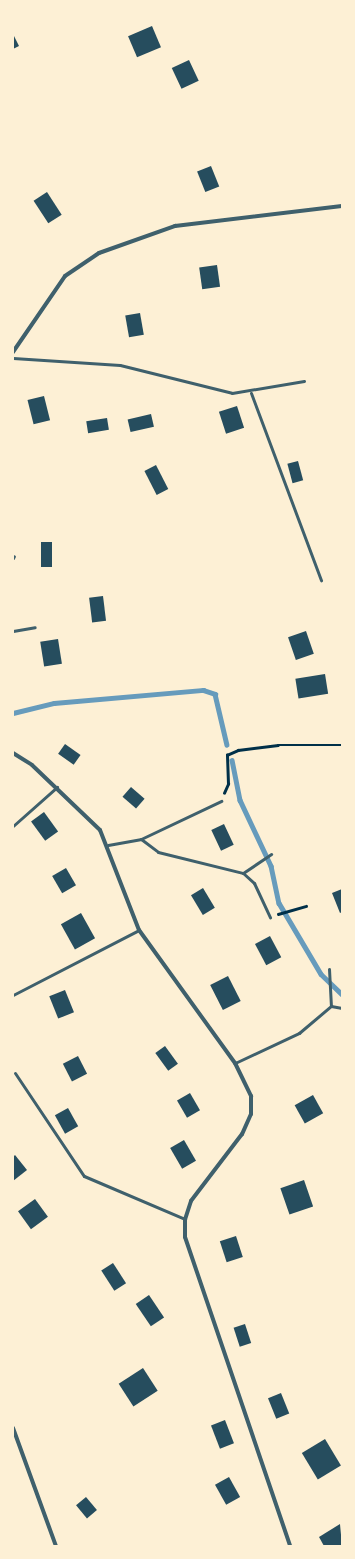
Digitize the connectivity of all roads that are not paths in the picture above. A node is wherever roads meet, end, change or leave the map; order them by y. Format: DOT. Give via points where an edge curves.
graph roads {
  1 [pos="342,206"];
  2 [pos="13,352"];
  3 [pos="13,358"];
  4 [pos="304,382"];
  5 [pos="251,393"];
  6 [pos="321,580"];
  7 [pos="35,627"];
  8 [pos="13,631"];
  9 [pos="13,753"];
  10 [pos="57,787"];
  11 [pos="221,801"];
  12 [pos="13,826"];
  13 [pos="141,839"];
  14 [pos="108,845"];
  15 [pos="271,854"];
  16 [pos="243,873"];
  17 [pos="270,917"];
  18 [pos="139,930"];
  19 [pos="329,969"];
  20 [pos="13,995"];
  21 [pos="331,1006"];
  22 [pos="342,1008"];
  23 [pos="235,1063"];
  24 [pos="15,1073"];
  25 [pos="185,1219"];
  26 [pos="13,1428"];
  27 [pos="56,1546"];
  28 [pos="290,1546"];
  1 -- 2 [label="street" via="175,226 80,263 65,276"];
  3 -- 5 [label="lane" via="120,365 232,393"];
  4 -- 5 [label="lane"];
  5 -- 6 [label="lane"];
  7 -- 8 [label="lane"];
  9 -- 10 [label="street"];
  10 -- 12 [label="lane"];
  10 -- 14 [label="street" via="100,830"];
  11 -- 13 [label="lane"];
  13 -- 14 [label="lane"];
  13 -- 16 [label="lane" via="158,852 180,859 222,865"];
  14 -- 18 [label="street"];
  15 -- 16 [label="lane"];
  16 -- 17 [label="lane" via="254,883"];
  18 -- 20 [label="lane"];
  18 -- 23 [label="street"];
  19 -- 21 [label="lane"];
  21 -- 22 [label="lane"];
  21 -- 23 [label="lane" via="299,1033"];
  23 -- 25 [label="street" via="251,1096 251,1114 242,1134 191,1200"];
  24 -- 25 [label="lane" via="84,1176"];
  25 -- 28 [label="street" via="185,1237 194,1268 245,1406"];
  26 -- 27 [label="street"];
}
